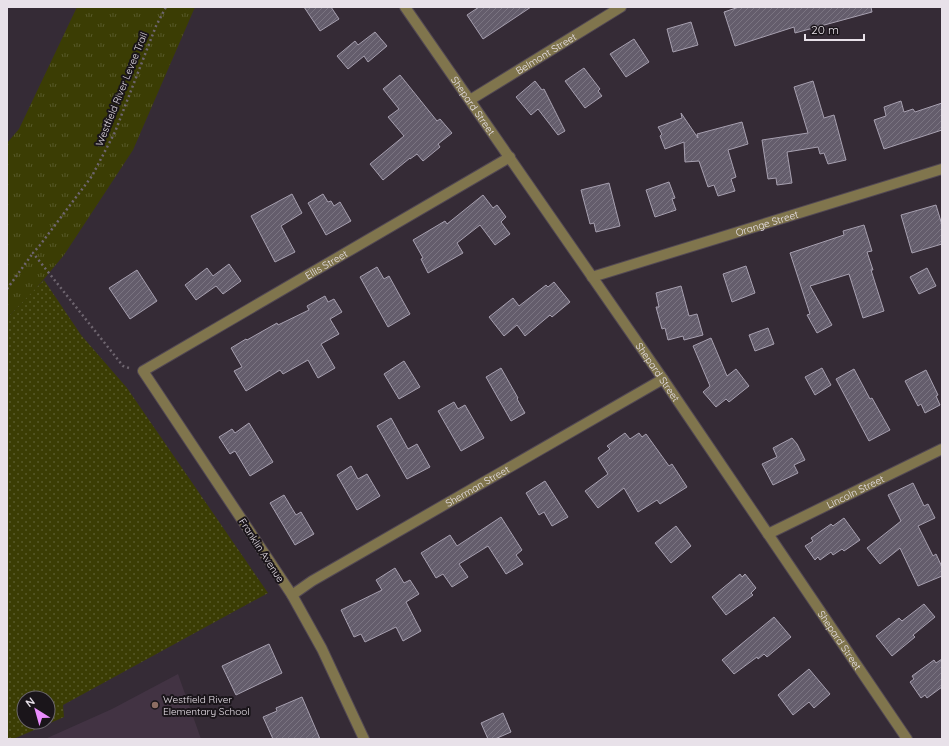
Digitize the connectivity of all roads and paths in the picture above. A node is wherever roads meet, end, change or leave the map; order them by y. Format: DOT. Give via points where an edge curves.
graph roads {
  1 [pos="166,7"];
  2 [pos="405,7"];
  3 [pos="621,7"];
  4 [pos="470,100"];
  5 [pos="510,158"];
  6 [pos="942,169"];
  7 [pos="33,253"];
  8 [pos="592,277"];
  9 [pos="7,289"];
  10 [pos="143,371"];
  11 [pos="663,379"];
  12 [pos="942,449"];
  13 [pos="768,534"];
  14 [pos="292,595"];
  15 [pos="364,739"];
  16 [pos="907,739"];
  1 -- 7 [label="path, Westfield River Levee Trail" via="156,26 115,132 92,176"];
  2 -- 4 [label="street, Shepard Street"];
  3 -- 4 [label="street, Belmont Street"];
  4 -- 5 [label="street, Shepard Street"];
  5 -- 8 [label="street, Shepard Street"];
  5 -- 10 [label="street, Ellis Street"];
  6 -- 8 [label="street, Orange Street"];
  7 -- 9 [label="path, Westfield River Levee Trail"];
  7 -- 10 [label="path" via="122,366"];
  8 -- 11 [label="street, Shepard Street"];
  10 -- 14 [label="street, Franklin Avenue"];
  11 -- 13 [label="street, Shepard Street"];
  11 -- 14 [label="street, Sherman Street" via="312,581"];
  12 -- 13 [label="street, Lincoln Street"];
  13 -- 16 [label="street, Shepard Street"];
  14 -- 15 [label="street, Franklin Avenue" via="322,649"];
}
